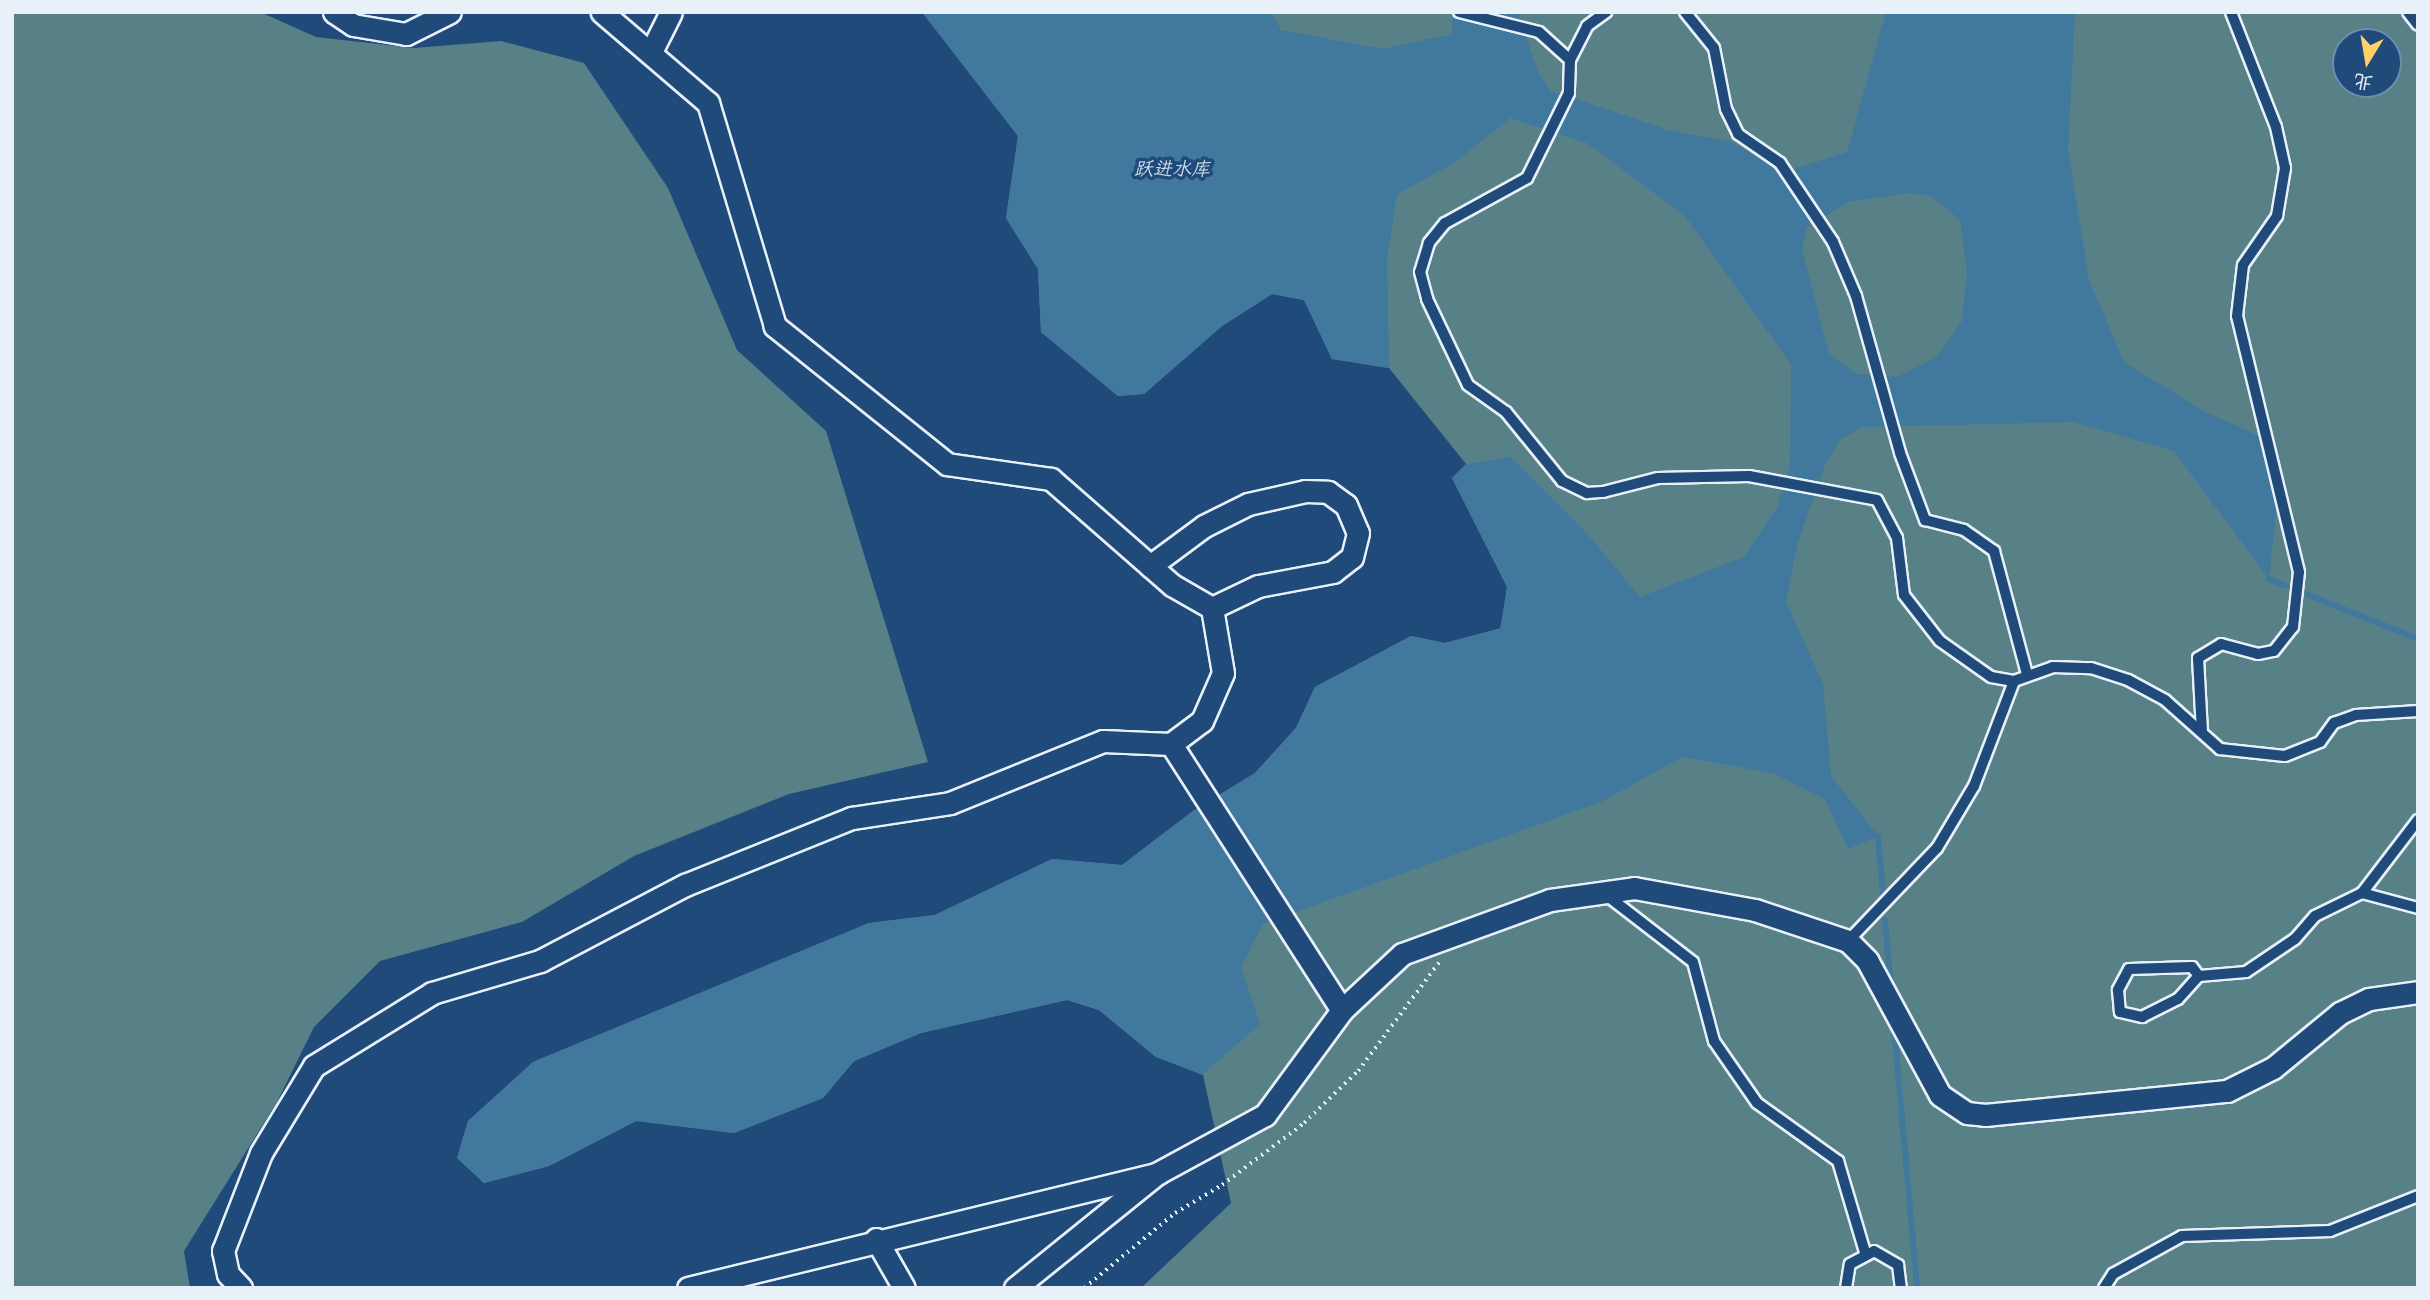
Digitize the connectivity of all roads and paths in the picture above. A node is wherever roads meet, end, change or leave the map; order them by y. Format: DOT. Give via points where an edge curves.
graph roads {
  1 [pos="334,12"];
  2 [pos="450,12"];
  3 [pos="602,12"];
  4 [pos="671,12"];
  5 [pos="1459,12"];
  6 [pos="1606,12"];
  7 [pos="1685,12"];
  8 [pos="2231,12"];
  9 [pos="2408,12"];
  10 [pos="2418,25"];
  11 [pos="652,50"];
  12 [pos="1570,60"];
  13 [pos="1150,566"];
  14 [pos="1212,608"];
  15 [pos="2027,674"];
  16 [pos="2014,681"];
  17 [pos="2418,711"];
  18 [pos="2202,732"];
  19 [pos="1171,744"];
  20 [pos="2418,820"];
  21 [pos="1602,892"];
  22 [pos="2362,893"];
  23 [pos="2418,908"];
  24 [pos="1848,941"];
  25 [pos="2199,976"];
  26 [pos="2418,992"];
  27 [pos="1342,1010"];
  28 [pos="1158,1173"];
  29 [pos="2418,1196"];
  30 [pos="876,1239"];
  31 [pos="1865,1252"];
  32 [pos="241,1288"];
  33 [pos="688,1288"];
  34 [pos="904,1288"];
  35 [pos="1015,1288"];
  36 [pos="1846,1288"];
  37 [pos="1901,1288"];
  38 [pos="2104,1288"];
  1 -- 2 [label="street" via="353,25 407,34"];
  3 -- 11 [label="street"];
  4 -- 11 [label="street"];
  5 -- 12 [label="lane" via="1539,32"];
  6 -- 12 [label="lane" via="1587,26"];
  7 -- 15 [label="lane" via="1714,48 1726,109 1738,134 1780,163 1833,242 1925,520 1964,530 1994,551"];
  8 -- 18 [label="lane" via="2276,127 2284,168 2277,216 2243,265 2237,316 2299,572 2293,627 2274,651 2258,654 2221,644 2198,658"];
  9 -- 10 [label="lane"];
  11 -- 13 [label="street" via="708,103 775,326 947,464 1051,479"];
  12 -- 16 [label="lane" via="1569,93 1539,160 1519,184 1445,223 1424,254 1420,272 1427,299 1468,385 1506,412 1562,481 1587,493 1658,478 1749,476 1858,492 1877,500 1893,526 1901,582 1920,620 1991,677"];
  13 -- 14 [label="street"];
  13 -- 14 [label="street" via="1204,526 1248,505 1305,491 1328,492 1346,505 1358,533 1352,557 1333,572 1258,586"];
  14 -- 19 [label="street" via="1223,673 1202,721"];
  15 -- 16 [label="lane"];
  15 -- 18 [label="lane" via="2053,667 2091,668 2128,680 2165,700"];
  16 -- 24 [label="lane" via="1974,786 1937,848"];
  17 -- 18 [label="lane" via="2356,715 2334,723 2320,742 2285,756 2220,749"];
  19 -- 27 [label="street"];
  19 -- 32 [label="street" via="1103,741 950,803 852,818 685,885 540,961 432,993 314,1066 261,1153 223,1251 228,1274"];
  20 -- 22 [label="lane"];
  21 -- 24 [label="street" via="1634,888 1755,910"];
  21 -- 27 [label="street" via="1550,900 1402,954"];
  21 -- 31 [label="lane" via="1693,962 1714,1041 1757,1103 1838,1161"];
  22 -- 23 [label="lane"];
  22 -- 25 [label="lane" via="2315,916 2295,939 2246,972"];
  24 -- 26 [label="street" via="1867,960 1940,1096 1967,1113 1984,1115 2227,1091 2273,1068 2340,1013 2369,999"];
  25 -- 25 [label="lane" via="2178,999 2142,1017 2120,1012 2118,990 2129,970 2192,967"];
  27 -- 28 [label="street" via="1265,1115"];
  28 -- 30 [label="street"];
  28 -- 35 [label="street"];
  29 -- 38 [label="lane" via="2330,1231 2182,1236 2113,1274"];
  30 -- 33 [label="street"];
  30 -- 34 [label="street"];
  31 -- 36 [label="lane" via="1850,1264"];
  31 -- 37 [label="lane" via="1892,1258 1902,1273"];
}
